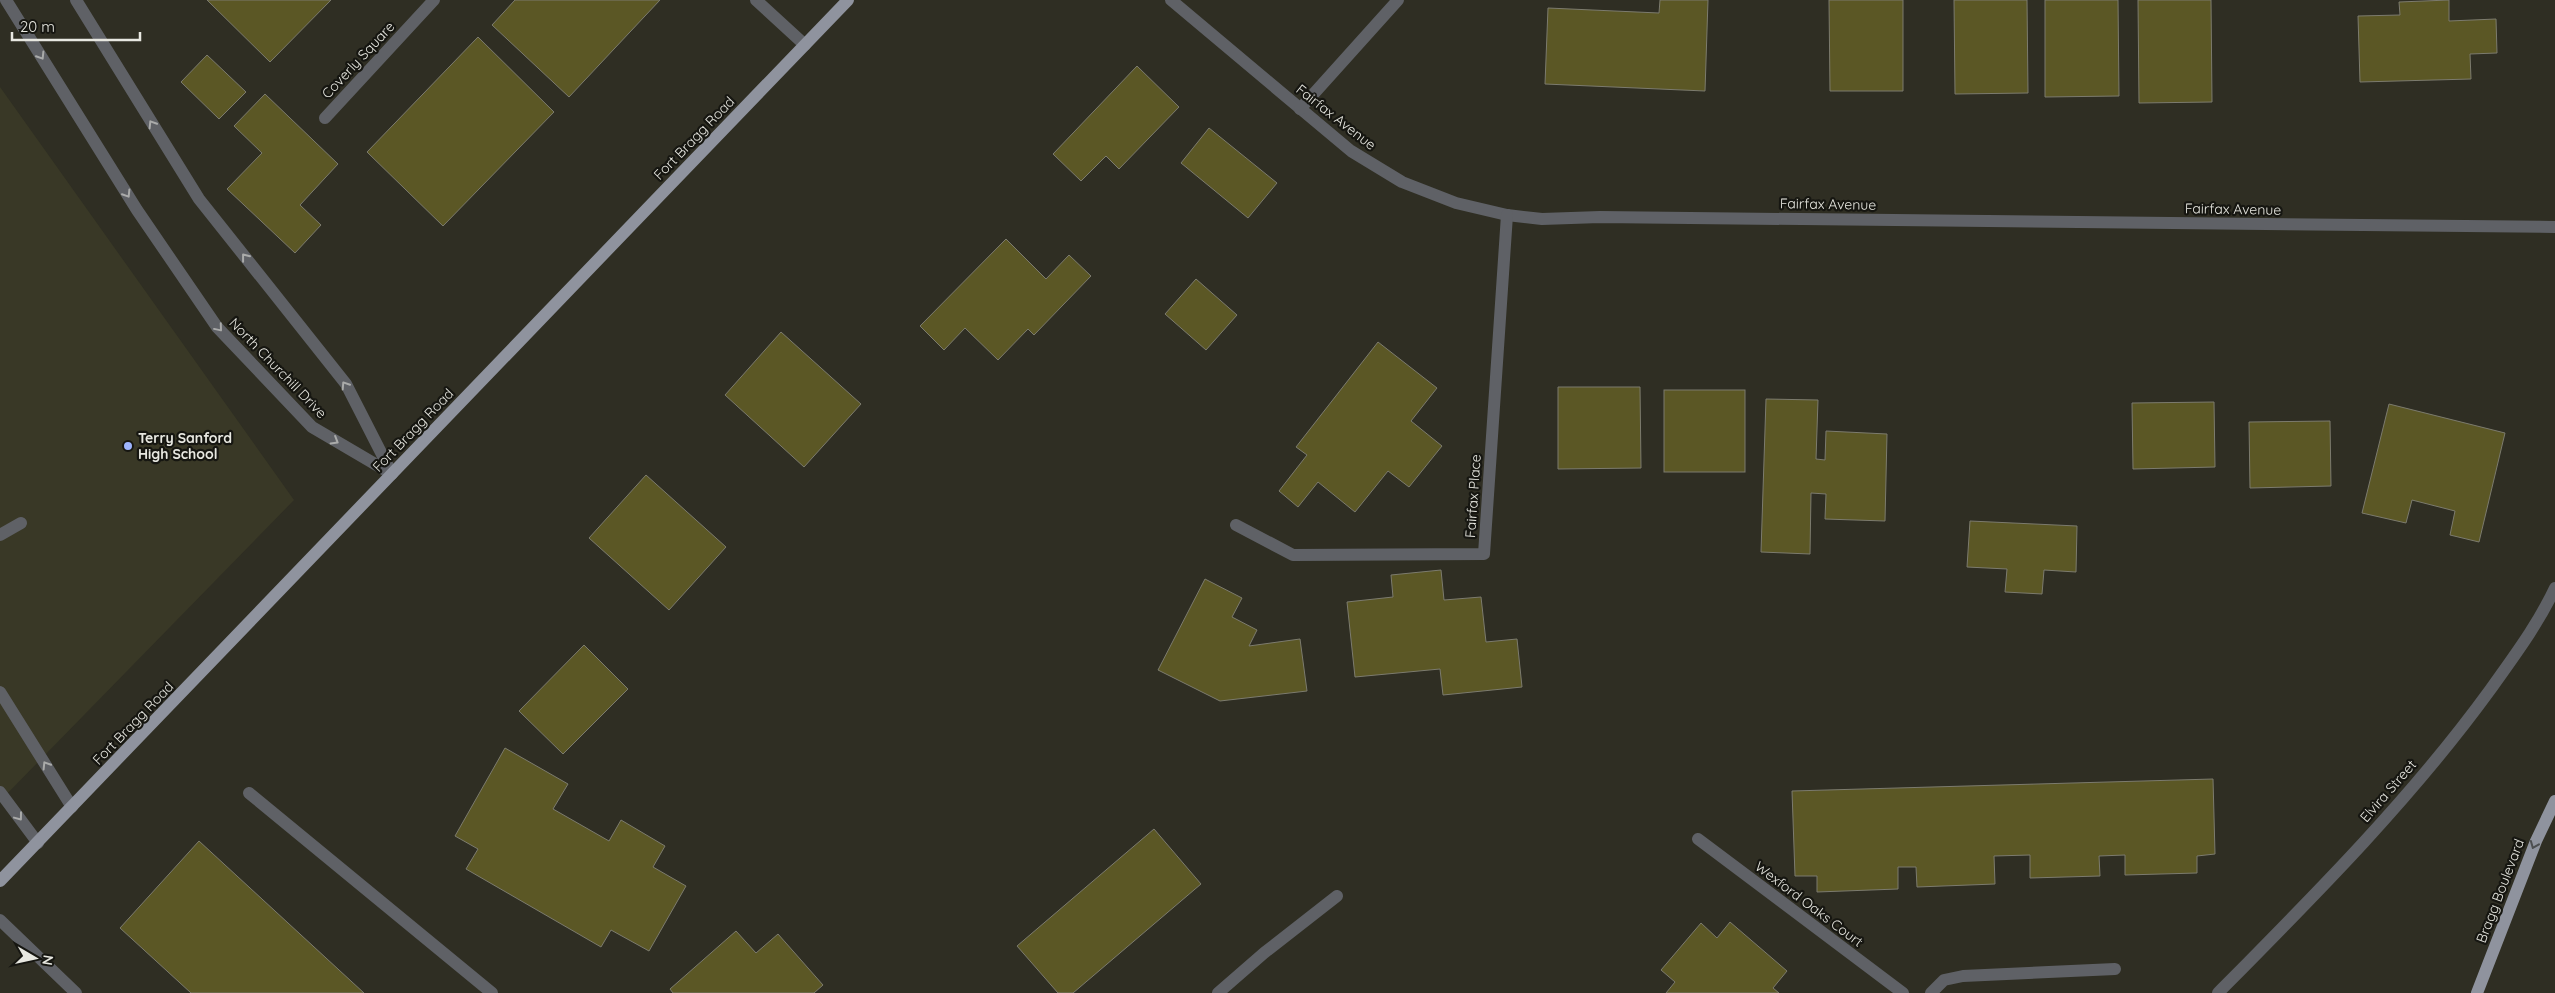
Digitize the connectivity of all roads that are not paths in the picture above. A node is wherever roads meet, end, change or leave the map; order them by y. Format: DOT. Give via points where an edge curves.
graph roads {
  1 [pos="6,0"];
  2 [pos="76,0"];
  3 [pos="434,0"];
  4 [pos="756,0"];
  5 [pos="848,0"];
  6 [pos="1171,0"];
  7 [pos="1398,0"];
  8 [pos="805,45"];
  9 [pos="1300,109"];
  10 [pos="324,118"];
  11 [pos="1507,215"];
  12 [pos="2555,227"];
  13 [pos="392,474"];
  14 [pos="21,523"];
  15 [pos="1236,525"];
  16 [pos="0,535"];
  17 [pos="2555,588"];
  18 [pos="0,692"];
  19 [pos="0,792"];
  20 [pos="249,792"];
  21 [pos="2555,802"];
  22 [pos="72,807"];
  23 [pos="1698,839"];
  24 [pos="38,842"];
  25 [pos="0,881"];
  26 [pos="1337,896"];
  27 [pos="0,920"];
  28 [pos="2114,969"];
  29 [pos="76,993"];
  30 [pos="492,993"];
  31 [pos="1218,993"];
  32 [pos="1903,993"];
  33 [pos="1931,993"];
  34 [pos="2218,993"];
  35 [pos="2477,993"];
  1 -- 13 [label="street, North Churchill Drive, one-way" via="137,210 217,327 312,427"];
  13 -- 2 [label="street, one-way" via="346,384 199,199"];
  3 -- 10 [label="street, Coverly Square"];
  4 -- 8 [label="street"];
  5 -- 8 [label="main road, Fort Bragg Road"];
  6 -- 9 [label="street, Fairfax Avenue"];
  7 -- 9 [label="street"];
  8 -- 13 [label="main road, Fort Bragg Road"];
  9 -- 11 [label="street, Fairfax Avenue" via="1351,151 1402,182 1456,203"];
  11 -- 12 [label="street, Fairfax Avenue" via="1542,219"];
  11 -- 15 [label="street, Fairfax Place" via="1484,554 1293,555"];
  13 -- 22 [label="main road, Fort Bragg Road"];
  14 -- 16 [label="street"];
  17 -- 34 [label="street, Elvira Street" via="2540,620 2457,735 2324,886"];
  22 -- 18 [label="street, one-way"];
  19 -- 24 [label="street, one-way"];
  20 -- 30 [label="street"];
  21 -- 35 [label="main road, Bragg Boulevard, one-way" via="2536,841"];
  22 -- 24 [label="main road, Fort Bragg Road"];
  23 -- 32 [label="street, Wexford Oaks Court"];
  24 -- 25 [label="main road, Fort Bragg Road"];
  26 -- 31 [label="street"];
  27 -- 29 [label="street"];
  28 -- 33 [label="street" via="1963,976 1944,980"];
}
